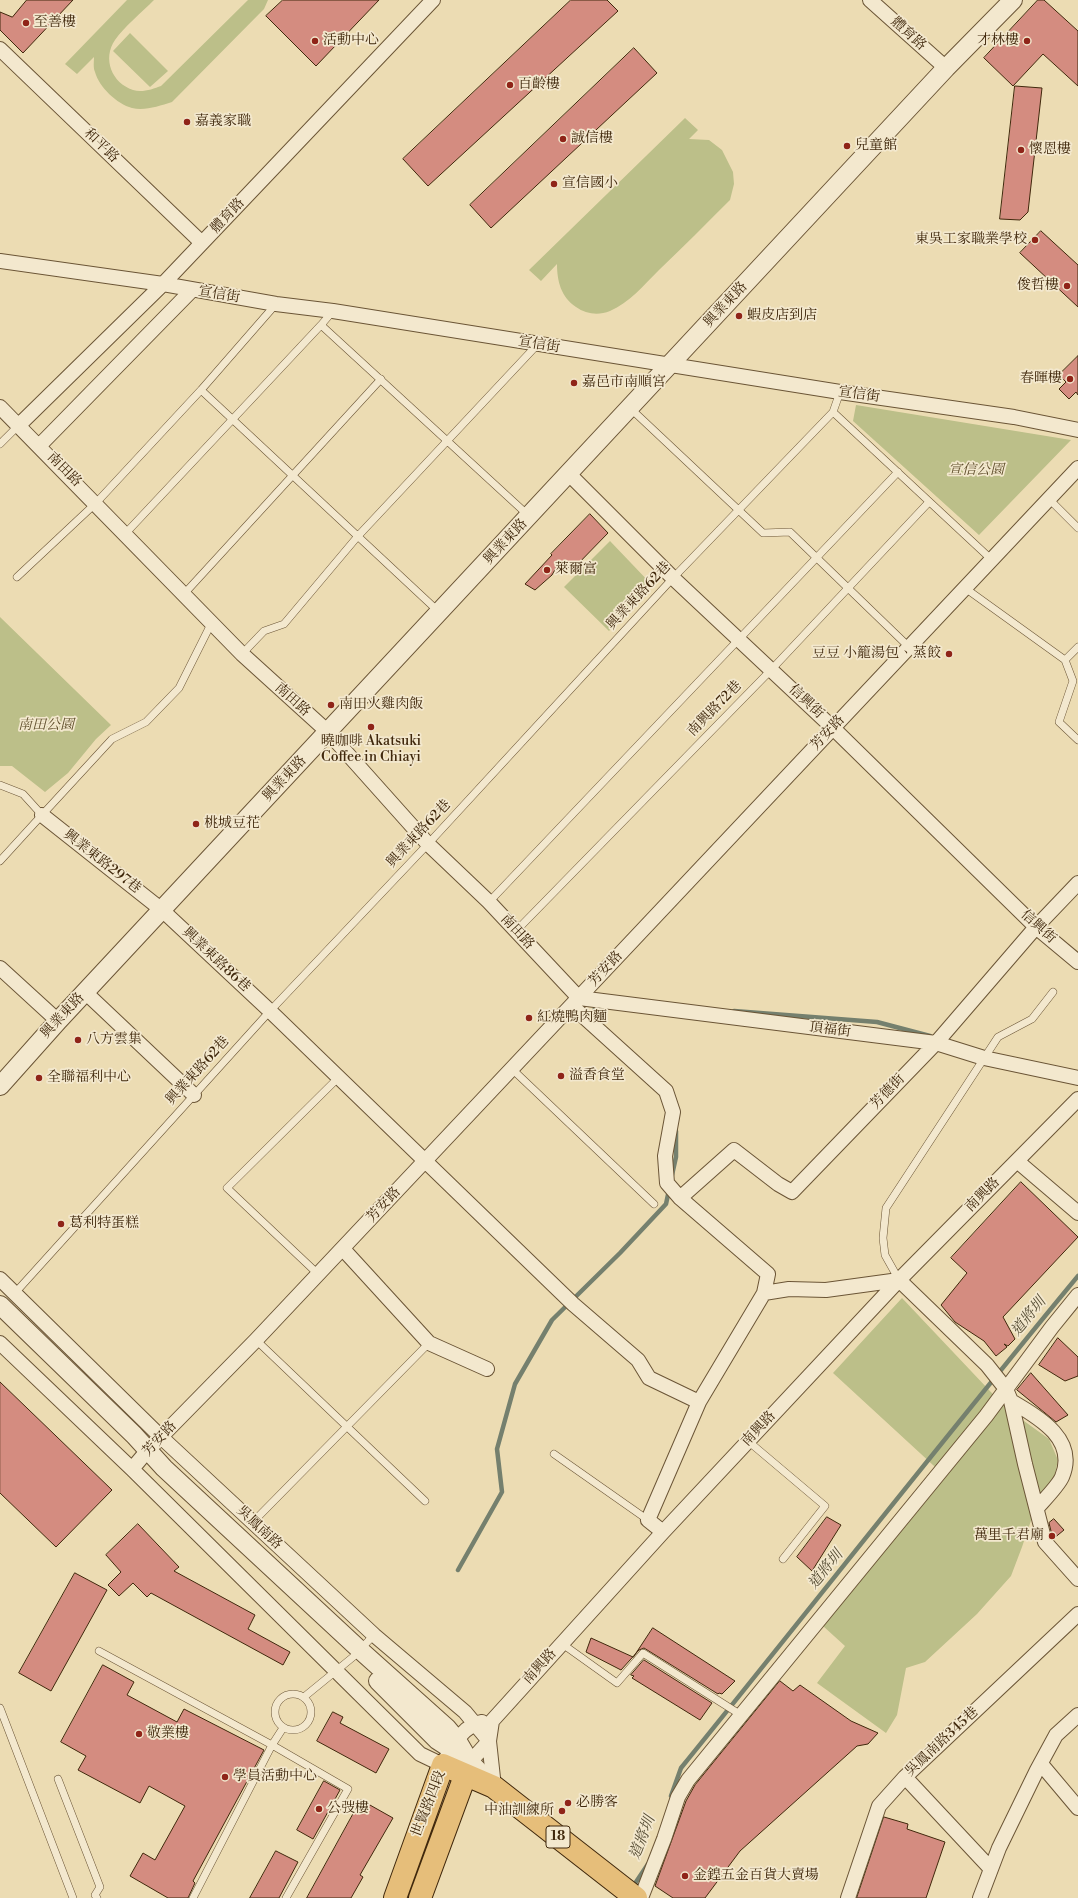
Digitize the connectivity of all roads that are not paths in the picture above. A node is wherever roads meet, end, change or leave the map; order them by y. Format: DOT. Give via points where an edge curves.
graph roads {
  1 [pos="433,0"];
  2 [pos="870,0"];
  3 [pos="1013,0"];
  4 [pos="0,49"];
  5 [pos="946,68"];
  6 [pos="202,243"];
  7 [pos="0,261"];
  8 [pos="163,284"];
  9 [pos="192,290"];
  10 [pos="276,304"];
  11 [pos="333,311"];
  12 [pos="322,325"];
  13 [pos="537,345"];
  14 [pos="671,364"];
  15 [pos="381,379"];
  16 [pos="201,390"];
  17 [pos="840,392"];
  18 [pos="0,407"];
  19 [pos="630,408"];
  20 [pos="833,412"];
  21 [pos="233,419"];
  22 [pos="18,426"];
  23 [pos="1078,430"];
  24 [pos="446,441"];
  25 [pos="0,444"];
  26 [pos="39,446"];
  27 [pos="1078,468"];
  28 [pos="898,472"];
  29 [pos="570,474"];
  30 [pos="293,476"];
  31 [pos="1049,499"];
  32 [pos="929,502"];
  33 [pos="96,503"];
  34 [pos="739,510"];
  35 [pos="530,516"];
  36 [pos="1078,528"];
  37 [pos="125,534"];
  38 [pos="358,536"];
  39 [pos="817,557"];
  40 [pos="992,560"];
  41 [pos="17,577"];
  42 [pos="673,578"];
  43 [pos="848,588"];
  44 [pos="965,588"];
  45 [pos="184,594"];
  46 [pos="440,613"];
  47 [pos="212,622"];
  48 [pos="739,638"];
  49 [pos="909,647"];
  50 [pos="1078,647"];
  51 [pos="242,654"];
  52 [pos="1065,660"];
  53 [pos="771,670"];
  54 [pos="833,728"];
  55 [pos="328,732"];
  56 [pos="1078,740"];
  57 [pos="0,785"];
  58 [pos="42,815"];
  59 [pos="428,844"];
  60 [pos="0,861"];
  61 [pos="1078,883"];
  62 [pos="489,902"];
  63 [pos="162,910"];
  64 [pos="1036,927"];
  65 [pos="516,931"];
  66 [pos="1078,962"];
  67 [pos="0,968"];
  68 [pos="85,992"];
  69 [pos="1053,992"];
  70 [pos="575,1002"];
  71 [pos="270,1011"];
  72 [pos="58,1021"];
  73 [pos="936,1043"];
  74 [pos="984,1058"];
  75 [pos="512,1069"];
  76 [pos="339,1077"];
  77 [pos="1078,1078"];
  78 [pos="0,1086"];
  79 [pos="194,1094"];
  80 [pos="1078,1099"];
  81 [pos="426,1160"];
  82 [pos="1017,1161"];
  83 [pos="680,1198"];
  84 [pos="654,1204"];
  85 [pos="1078,1213"];
  86 [pos="343,1249"];
  87 [pos="318,1274"];
  88 [pos="0,1279"];
  89 [pos="899,1280"];
  90 [pos="15,1293"];
  91 [pos="764,1293"];
  92 [pos="1078,1295"];
  93 [pos="0,1305"];
  94 [pos="0,1320"];
  95 [pos="256,1340"];
  96 [pos="0,1343"];
  97 [pos="429,1344"];
  98 [pos="487,1369"];
  99 [pos="1008,1395"];
  100 [pos="698,1402"];
  101 [pos="346,1426"];
  102 [pos="161,1437"];
  103 [pos="748,1441"];
  104 [pos="554,1454"];
  105 [pos="141,1459"];
  106 [pos="425,1501"];
  107 [pos="1037,1508"];
  108 [pos="648,1520"];
  109 [pos="253,1522"];
  110 [pos="662,1532"];
  111 [pos="783,1559"];
  112 [pos="1078,1579"];
  113 [pos="1078,1614"];
  114 [pos="374,1635"];
  115 [pos="561,1644"];
  116 [pos="98,1651"];
  117 [pos="356,1654"];
  118 [pos="336,1670"];
  119 [pos="304,1697"];
  120 [pos="0,1708"];
  121 [pos="741,1715"];
  122 [pos="1078,1715"];
  123 [pos="492,1721"];
  124 [pos="474,1723"];
  125 [pos="283,1728"];
  126 [pos="489,1741"];
  127 [pos="272,1745"];
  128 [pos="450,1751"];
  129 [pos="1040,1764"];
  130 [pos="468,1768"];
  131 [pos="905,1777"];
  132 [pos="58,1779"];
  133 [pos="494,1787"];
  134 [pos="1078,1808"];
  135 [pos="991,1869"];
  136 [pos="629,1892"];
  137 [pos="73,1898"];
  138 [pos="96,1898"];
  139 [pos="193,1898"];
  140 [pos="286,1898"];
  141 [pos="395,1898"];
  142 [pos="420,1898"];
  143 [pos="641,1898"];
  144 [pos="848,1898"];
  145 [pos="980,1898"];
  1 -- 6 [label="street, 體育路"];
  2 -- 5 [label="street, 體育路"];
  3 -- 5 [label="street, 興業東路"];
  4 -- 6 [label="street, 和平路"];
  5 -- 14 [label="street, 興業東路"];
  6 -- 8 [label="street, 體育路"];
  7 -- 8 [label="street, 宣信街"];
  8 -- 9 [label="street, 宣信街"];
  8 -- 22 [label="street, 體育路"];
  9 -- 10 [label="street, 宣信街"];
  9 -- 26 [label="street"];
  10 -- 11 [label="street, 宣信街"];
  10 -- 16 [label="lane"];
  11 -- 12 [label="lane"];
  11 -- 13 [label="street, 宣信街"];
  12 -- 15 [label="lane"];
  12 -- 21 [label="lane"];
  13 -- 14 [label="street, 宣信街"];
  13 -- 24 [label="lane"];
  14 -- 17 [label="street, 宣信街"];
  14 -- 19 [label="street, 興業東路"];
  15 -- 24 [label="lane"];
  15 -- 30 [label="lane"];
  16 -- 21 [label="lane"];
  16 -- 33 [label="lane"];
  17 -- 20 [label="lane, 興業東路62巷"];
  17 -- 23 [label="street, 宣信街" via="1014,417"];
  18 -- 22 [label="street, 南田路"];
  19 -- 29 [label="street, 興業東路"];
  19 -- 34 [label="lane"];
  20 -- 28 [label="lane"];
  20 -- 34 [label="lane, 興業東路62巷"];
  21 -- 30 [label="lane"];
  21 -- 37 [label="lane"];
  22 -- 25 [label="lane"];
  22 -- 26 [label="street, 南田路"];
  24 -- 35 [label="lane"];
  24 -- 38 [label="lane"];
  26 -- 33 [label="street, 南田路"];
  27 -- 31 [label="street, 芳安路"];
  28 -- 32 [label="lane"];
  28 -- 39 [label="lane"];
  29 -- 35 [label="street, 興業東路"];
  29 -- 42 [label="street, 信興街"];
  30 -- 38 [label="lane"];
  30 -- 45 [label="lane"];
  31 -- 36 [label="lane"];
  31 -- 40 [label="street, 芳安路"];
  32 -- 40 [label="lane"];
  32 -- 43 [label="lane, 南興路72巷"];
  33 -- 37 [label="street, 南田路"];
  33 -- 41 [label="lane"];
  34 -- 39 [label="lane" via="763,533 790,532"];
  34 -- 42 [label="lane, 興業東路62巷"];
  35 -- 46 [label="street, 興業東路"];
  37 -- 45 [label="street, 南田路"];
  38 -- 46 [label="lane"];
  38 -- 51 [label="lane" via="284,624 264,631"];
  39 -- 43 [label="lane"];
  39 -- 48 [label="lane"];
  40 -- 44 [label="street, 芳安路"];
  42 -- 48 [label="street, 信興街"];
  42 -- 59 [label="lane, 興業東路62巷"];
  43 -- 49 [label="lane"];
  43 -- 53 [label="lane, 南興路72巷"];
  44 -- 49 [label="street, 芳安路"];
  44 -- 52 [label="lane"];
  45 -- 47 [label="street, 南田路"];
  46 -- 55 [label="street, 興業東路"];
  47 -- 51 [label="street, 南田路"];
  47 -- 58 [label="lane" via="179,688 146,722 112,739"];
  48 -- 53 [label="street, 信興街"];
  48 -- 62 [label="lane"];
  49 -- 54 [label="street, 芳安路"];
  50 -- 52 [label="lane"];
  51 -- 55 [label="street, 南田路"];
  52 -- 56 [label="lane" via="1073,681 1059,722"];
  53 -- 54 [label="street, 信興街"];
  53 -- 65 [label="lane, 南興路72巷"];
  54 -- 64 [label="street, 信興街"];
  54 -- 70 [label="street, 芳安路"];
  55 -- 59 [label="street, 南田路"];
  55 -- 63 [label="street, 興業東路"];
  57 -- 58 [label="lane" via="23,794"];
  58 -- 60 [label="lane"];
  58 -- 63 [label="street, 興業東路297巷"];
  59 -- 62 [label="street, 南田路"];
  59 -- 71 [label="lane, 興業東路62巷"];
  61 -- 64 [label="street, 芳德街"];
  62 -- 65 [label="street, 南田路"];
  63 -- 68 [label="street, 興業東路"];
  63 -- 71 [label="street, 興業東路86巷"];
  64 -- 66 [label="street, 信興街"];
  64 -- 73 [label="street, 芳德街"];
  65 -- 70 [label="street, 南田路"];
  67 -- 72 [label="street"];
  68 -- 72 [label="street, 興業東路"];
  68 -- 79 [label="street"];
  69 -- 74 [label="lane" via="1032,1019 998,1037"];
  70 -- 73 [label="street, 頂福街"];
  70 -- 75 [label="street, 芳安路"];
  70 -- 83 [label="street, 南田路" via="666,1091 673,1112 665,1156 667,1183"];
  71 -- 76 [label="street, 興業東路86巷"];
  71 -- 79 [label="lane, 興業東路62巷"];
  72 -- 78 [label="street, 興業東路"];
  73 -- 74 [label="street, 頂福街"];
  73 -- 83 [label="street, 芳德街" via="792,1192 734,1150"];
  74 -- 77 [label="street, 頂福街"];
  74 -- 89 [label="lane" via="886,1208 883,1238 885,1256"];
  75 -- 81 [label="street, 芳安路"];
  75 -- 84 [label="lane"];
  76 -- 81 [label="street, 興業東路86巷"];
  76 -- 87 [label="lane" via="227,1188"];
  79 -- 90 [label="lane, 興業東路62巷"];
  80 -- 82 [label="street, 南興路"];
  81 -- 86 [label="street, 芳安路"];
  81 -- 100 [label="street, 興業東路86巷" via="573,1304 638,1360 649,1378"];
  82 -- 85 [label="street"];
  82 -- 89 [label="street, 南興路"];
  83 -- 91 [label="street, 南田路" via="768,1274"];
  86 -- 87 [label="street, 芳安路"];
  86 -- 97 [label="street"];
  87 -- 95 [label="street, 芳安路"];
  88 -- 90 [label="street, 吳鳳南路"];
  89 -- 91 [label="street" via="826,1290 789,1289"];
  89 -- 99 [label="street" via="987,1365"];
  89 -- 103 [label="street, 南興路"];
  90 -- 102 [label="street, 吳鳳南路"];
  91 -- 100 [label="street"];
  92 -- 99 [label="street"];
  93 -- 105 [label="street, 吳鳳南路"];
  94 -- 105 [label="street, 吳鳳南路"];
  95 -- 101 [label="lane"];
  95 -- 102 [label="street, 芳安路"];
  96 -- 105 [label="street, 吳鳳南路"];
  97 -- 98 [label="street"];
  97 -- 101 [label="lane"];
  99 -- 107 [label="street"];
  99 -- 107 [label="street" via="1046,1422 1061,1440 1066,1458 1062,1478"];
  99 -- 121 [label="street" via="986,1416"];
  100 -- 108 [label="street"];
  101 -- 106 [label="lane"];
  101 -- 109 [label="lane"];
  102 -- 105 [label="street, 芳安路"];
  102 -- 109 [label="street, 吳鳳南路"];
  103 -- 110 [label="street, 南興路"];
  103 -- 111 [label="lane" via="825,1506"];
  104 -- 108 [label="lane"];
  105 -- 117 [label="street, 吳鳳南路"];
  105 -- 118 [label="street, 吳鳳南路"];
  107 -- 112 [label="street" via="1045,1542"];
  108 -- 110 [label="street"];
  109 -- 114 [label="street, 吳鳳南路"];
  110 -- 115 [label="street, 南興路"];
  113 -- 131 [label="street, 吳鳳南路345巷"];
  114 -- 117 [label="lane"];
  114 -- 124 [label="street, 吳鳳南路" via="465,1712"];
  115 -- 121 [label="lane" via="617,1683 643,1654"];
  115 -- 123 [label="street, 南興路"];
  116 -- 127 [label="lane"];
  117 -- 118 [label="lane"];
  117 -- 128 [label="street, 吳鳳南路"];
  118 -- 119 [label="lane"];
  118 -- 128 [label="street, 吳鳳南路" via="420,1754"];
  119 -- 125 [label="lane" via="311,1708 310,1720 295,1730"];
  119 -- 125 [label="lane" via="293,1693 278,1701 274,1712 275,1718"];
  120 -- 137 [label="lane"];
  121 -- 143 [label="street" via="688,1780 678,1797"];
  122 -- 129 [label="street" via="1056,1735"];
  123 -- 124 [label="street"];
  123 -- 126 [label="street"];
  124 -- 126 [label="street, 吳鳳南路"];
  124 -- 128 [label="street"];
  125 -- 127 [label="lane"];
  126 -- 130 [label="street"];
  126 -- 133 [label="street"];
  127 -- 139 [label="lane"];
  127 -- 140 [label="lane" via="348,1789"];
  128 -- 130 [label="main road, 世賢路四段 / 18"];
  128 -- 130 [label="street, 吳鳳南路"];
  128 -- 141 [label="main road, 世賢路四段"];
  129 -- 134 [label="street"];
  129 -- 135 [label="street"];
  130 -- 133 [label="main road, 18"];
  130 -- 142 [label="main road, 世賢路四段"];
  131 -- 135 [label="street"];
  131 -- 144 [label="street, 吳鳳南路345巷" via="879,1806"];
  132 -- 138 [label="lane" via="100,1887"];
  133 -- 136 [label="main road, 18"];
  135 -- 145 [label="street"];
}
